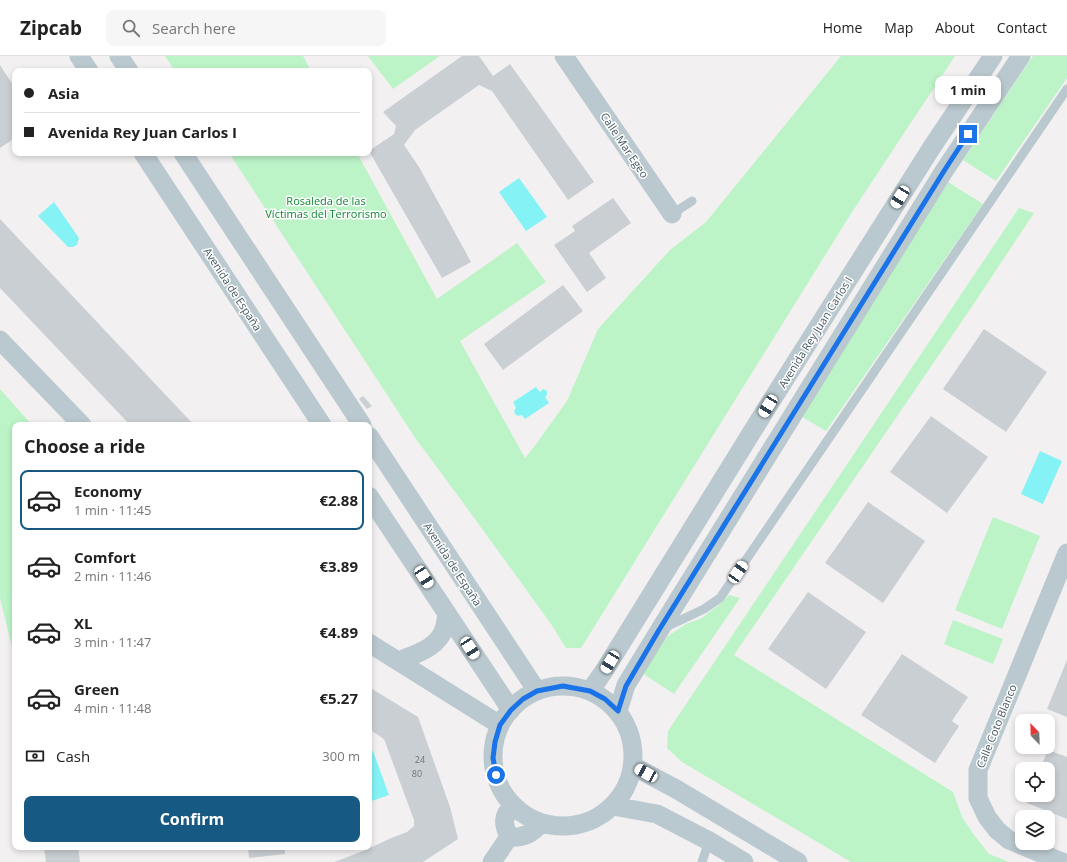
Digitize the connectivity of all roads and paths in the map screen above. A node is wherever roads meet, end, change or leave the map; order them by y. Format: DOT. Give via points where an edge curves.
graph roads {
  1 [pos="79,56"];
  2 [pos="119,56"];
  3 [pos="564,56"];
  4 [pos="993,56"];
  5 [pos="1021,56"];
  6 [pos="87,68"];
  7 [pos="127,68"];
  8 [pos="1067,90"];
  9 [pos="145,156"];
  10 [pos="185,156"];
  11 [pos="692,201"];
  12 [pos="672,214"];
  13 [pos="0,340"];
  14 [pos="79,422"];
  15 [pos="320,422"];
  16 [pos="360,422"];
  17 [pos="372,441"];
  18 [pos="372,500"];
  19 [pos="1067,553"];
  20 [pos="447,613"];
  21 [pos="659,630"];
  22 [pos="372,645"];
  23 [pos="398,661"];
  24 [pos="537,691"];
  25 [pos="590,691"];
  26 [pos="618,711"];
  27 [pos="505,718"];
  28 [pos="633,766"];
  29 [pos="513,805"];
  30 [pos="613,806"];
  31 [pos="541,823"];
  32 [pos="509,837"];
  33 [pos="709,842"];
  34 [pos="492,862"];
  35 [pos="702,862"];
  36 [pos="744,862"];
  37 [pos="798,862"];
  38 [pos="1062,862"];
  1 -- 6 [label="street"];
  2 -- 7 [label="street"];
  3 -- 12 [label="street, Calle Mar Egeo"];
  4 -- 25 [label="street, Avenida Rey Juan Carlos I" via="932,147"];
  5 -- 21 [label="street" via="944,171"];
  8 -- 21 [label="lane" via="720,598 704,609"];
  9 -- 15 [label="street, Avenida de España"];
  10 -- 16 [label="street"];
  11 -- 12 [label="lane, Calle Mar Egeo"];
  13 -- 14 [label="street"];
  17 -- 24 [label="street, Avenida de España"];
  18 -- 20 [label="street"];
  19 -- 38 [label="street, Calle Coto Blanco" via="978,770 978,798 987,818 997,830 1009,840"];
  20 -- 23 [label="street" via="444,630 437,641 428,648"];
  20 -- 27 [label="street"];
  21 -- 26 [label="street" via="626,686"];
  22 -- 23 [label="street"];
  23 -- 27 [label="street"];
  24 -- 25 [label="street" via="563,686"];
  24 -- 27 [label="street" via="523,699"];
  25 -- 26 [label="street" via="605,699"];
  26 -- 28 [label="street" via="628,728 633,746"];
  27 -- 29 [label="street" via="495,742 493,758 502,791"];
  28 -- 30 [label="street" via="629,781"];
  28 -- 37 [label="street"];
  29 -- 31 [label="street"];
  29 -- 32 [label="street" via="505,816 504,826"];
  30 -- 31 [label="street" via="597,817 579,824 560,826"];
  30 -- 33 [label="street" via="657,814"];
  31 -- 32 [label="street" via="520,838"];
  32 -- 34 [label="street"];
  33 -- 35 [label="lane"];
  33 -- 36 [label="street"];
}
